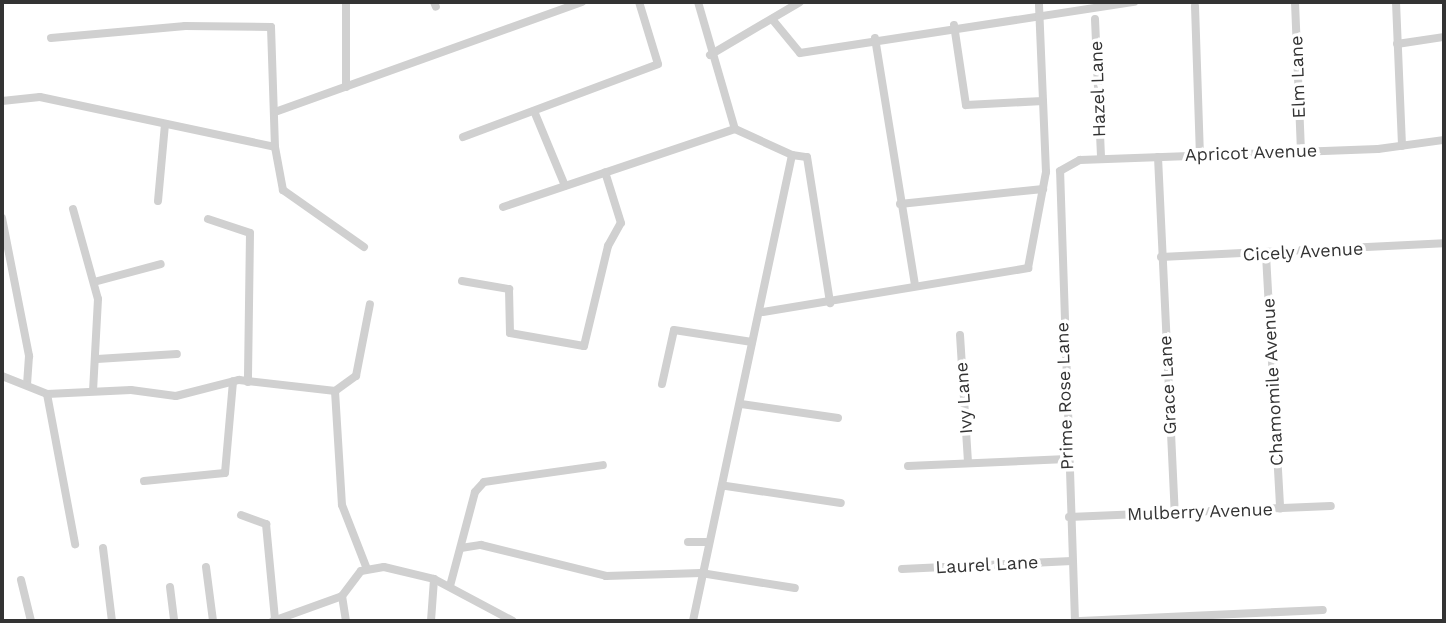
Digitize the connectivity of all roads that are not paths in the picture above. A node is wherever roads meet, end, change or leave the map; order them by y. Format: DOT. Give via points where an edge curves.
graph roads {
  1 [pos="346,2"];
  2 [pos="582,2"];
  3 [pos="639,2"];
  4 [pos="698,2"];
  5 [pos="800,2"];
  6 [pos="1040,2"];
  7 [pos="1135,2"];
  8 [pos="1295,2"];
  9 [pos="1396,2"];
  10 [pos="1195,6"];
  11 [pos="1040,13"];
  12 [pos="772,19"];
  13 [pos="1095,19"];
  14 [pos="954,25"];
  15 [pos="1444,37"];
  16 [pos="51,38"];
  17 [pos="875,38"];
  18 [pos="1397,44"];
  19 [pos="710,55"];
  20 [pos="346,87"];
  21 [pos="2,101"];
  22 [pos="1043,101"];
  23 [pos="534,111"];
  24 [pos="275,112"];
  25 [pos="165,124"];
  26 [pos="735,128"];
  27 [pos="463,137"];
  28 [pos="1444,140"];
  29 [pos="1402,146"];
  30 [pos="275,147"];
  31 [pos="1301,151"];
  32 [pos="1200,154"];
  33 [pos="792,155"];
  34 [pos="1158,156"];
  35 [pos="1101,159"];
  36 [pos="1060,171"];
  37 [pos="605,172"];
  38 [pos="565,186"];
  39 [pos="1043,189"];
  40 [pos="158,201"];
  41 [pos="900,204"];
  42 [pos="503,207"];
  43 [pos="73,209"];
  44 [pos="2,218"];
  45 [pos="208,219"];
  46 [pos="1444,243"];
  47 [pos="365,247"];
  48 [pos="1266,255"];
  49 [pos="1161,257"];
  50 [pos="161,264"];
  51 [pos="462,281"];
  52 [pos="94,282"];
  53 [pos="915,286"];
  54 [pos="830,303"];
  55 [pos="370,304"];
  56 [pos="763,312"];
  57 [pos="960,335"];
  58 [pos="752,342"];
  59 [pos="177,354"];
  60 [pos="97,359"];
  61 [pos="2,376"];
  62 [pos="233,380"];
  63 [pos="248,382"];
  64 [pos="662,384"];
  65 [pos="27,385"];
  66 [pos="93,391"];
  67 [pos="335,391"];
  68 [pos="47,394"];
  69 [pos="741,404"];
  70 [pos="838,418"];
  71 [pos="1068,459"];
  72 [pos="968,462"];
  73 [pos="603,465"];
  74 [pos="908,466"];
  75 [pos="144,481"];
  76 [pos="726,486"];
  77 [pos="841,503"];
  78 [pos="1331,506"];
  79 [pos="1280,509"];
  80 [pos="1175,512"];
  81 [pos="241,515"];
  82 [pos="1069,517"];
  83 [pos="688,542"];
  84 [pos="708,542"];
  85 [pos="75,544"];
  86 [pos="103,548"];
  87 [pos="461,548"];
  88 [pos="1072,561"];
  89 [pos="206,567"];
  90 [pos="367,569"];
  91 [pos="902,569"];
  92 [pos="701,573"];
  93 [pos="434,579"];
  94 [pos="21,580"];
  95 [pos="450,586"];
  96 [pos="170,587"];
  97 [pos="795,588"];
  98 [pos="342,596"];
  99 [pos="1323,610"];
  100 [pos="31,621"];
  101 [pos="112,621"];
  102 [pos="174,621"];
  103 [pos="213,621"];
  104 [pos="274,621"];
  105 [pos="346,621"];
  106 [pos="431,621"];
  107 [pos="513,621"];
  108 [pos="693,621"];
  109 [pos="1078,621"];
  1 -- 20 [label="street"];
  2 -- 20 [label="street"];
  3 -- 23 [label="street" via="657,64"];
  4 -- 19 [label="street"];
  5 -- 12 [label="street"];
  6 -- 11 [label="street"];
  7 -- 11 [label="street"];
  8 -- 31 [label="street, Elm Lane"];
  9 -- 18 [label="street"];
  10 -- 32 [label="street"];
  11 -- 14 [label="street"];
  11 -- 22 [label="street"];
  12 -- 17 [label="street" via="800,53"];
  12 -- 19 [label="street"];
  13 -- 35 [label="street, Hazel Lane"];
  14 -- 17 [label="street"];
  14 -- 22 [label="street" via="966,105"];
  15 -- 18 [label="street"];
  16 -- 24 [label="street" via="264,24 274,34"];
  17 -- 41 [label="street"];
  18 -- 29 [label="street"];
  19 -- 26 [label="street"];
  20 -- 24 [label="street"];
  21 -- 25 [label="street" via="40,97"];
  22 -- 39 [label="street"];
  23 -- 27 [label="street"];
  23 -- 38 [label="street"];
  24 -- 30 [label="street"];
  25 -- 30 [label="street"];
  25 -- 40 [label="street"];
  26 -- 33 [label="street" via="756,144"];
  26 -- 37 [label="street"];
  28 -- 29 [label="street, Apricot Avenue"];
  29 -- 31 [label="street, Apricot Avenue"];
  30 -- 47 [label="street" via="289,198"];
  31 -- 32 [label="street, Apricot Avenue"];
  32 -- 34 [label="street, Apricot Avenue"];
  33 -- 54 [label="street" via="807,157"];
  33 -- 56 [label="street"];
  34 -- 35 [label="street, Apricot Avenue"];
  34 -- 49 [label="street, Grace Lane"];
  35 -- 36 [label="street, Apricot Avenue" via="1072,162"];
  36 -- 71 [label="street, Prime Rose Lane"];
  37 -- 38 [label="street"];
  37 -- 51 [label="street" via="621,223 608,246 584,346 510,333 509,289"];
  38 -- 42 [label="street"];
  39 -- 41 [label="street"];
  39 -- 53 [label="street" via="1026,269"];
  41 -- 53 [label="street"];
  43 -- 52 [label="street"];
  44 -- 65 [label="street" via="29,356"];
  45 -- 63 [label="street" via="250,233"];
  46 -- 48 [label="street, Cicely Avenue"];
  48 -- 49 [label="street, Cicely Avenue"];
  48 -- 79 [label="street, Chamomile Avenue"];
  49 -- 80 [label="street, Grace Lane"];
  50 -- 52 [label="street"];
  52 -- 60 [label="street"];
  53 -- 54 [label="street"];
  54 -- 56 [label="street"];
  55 -- 67 [label="street" via="356,376"];
  56 -- 58 [label="street"];
  57 -- 72 [label="street, Ivy Lane"];
  58 -- 64 [label="street" via="674,330"];
  58 -- 69 [label="street"];
  59 -- 60 [label="street"];
  60 -- 66 [label="street"];
  61 -- 65 [label="street"];
  62 -- 63 [label="street"];
  62 -- 66 [label="street" via="176,396"];
  62 -- 75 [label="street" via="225,474"];
  63 -- 67 [label="street"];
  65 -- 68 [label="street"];
  66 -- 68 [label="street"];
  67 -- 90 [label="street" via="342,505"];
  68 -- 85 [label="street"];
  69 -- 70 [label="street"];
  69 -- 76 [label="street"];
  71 -- 72 [label="street"];
  71 -- 82 [label="street, Prime Rose Lane"];
  72 -- 74 [label="street"];
  73 -- 87 [label="street" via="484,482 475,492"];
  76 -- 77 [label="street"];
  76 -- 84 [label="street"];
  78 -- 79 [label="street, Mulberry Avenue"];
  79 -- 80 [label="street, Mulberry Avenue"];
  80 -- 82 [label="street, Mulberry Avenue"];
  81 -- 104 [label="street" via="266,524"];
  82 -- 88 [label="street, Prime Rose Lane"];
  83 -- 84 [label="street"];
  84 -- 92 [label="street"];
  86 -- 101 [label="street"];
  87 -- 92 [label="street" via="481,545 606,576"];
  87 -- 95 [label="street"];
  88 -- 91 [label="street, Laurel Lane"];
  88 -- 109 [label="street, Prime Rose Lane"];
  89 -- 103 [label="street"];
  90 -- 93 [label="street"];
  90 -- 98 [label="street"];
  92 -- 97 [label="street"];
  92 -- 108 [label="street"];
  93 -- 95 [label="street"];
  93 -- 106 [label="street"];
  94 -- 100 [label="street"];
  95 -- 107 [label="street"];
  96 -- 102 [label="street"];
  98 -- 104 [label="street"];
  98 -- 105 [label="street"];
  99 -- 109 [label="street"];
}
